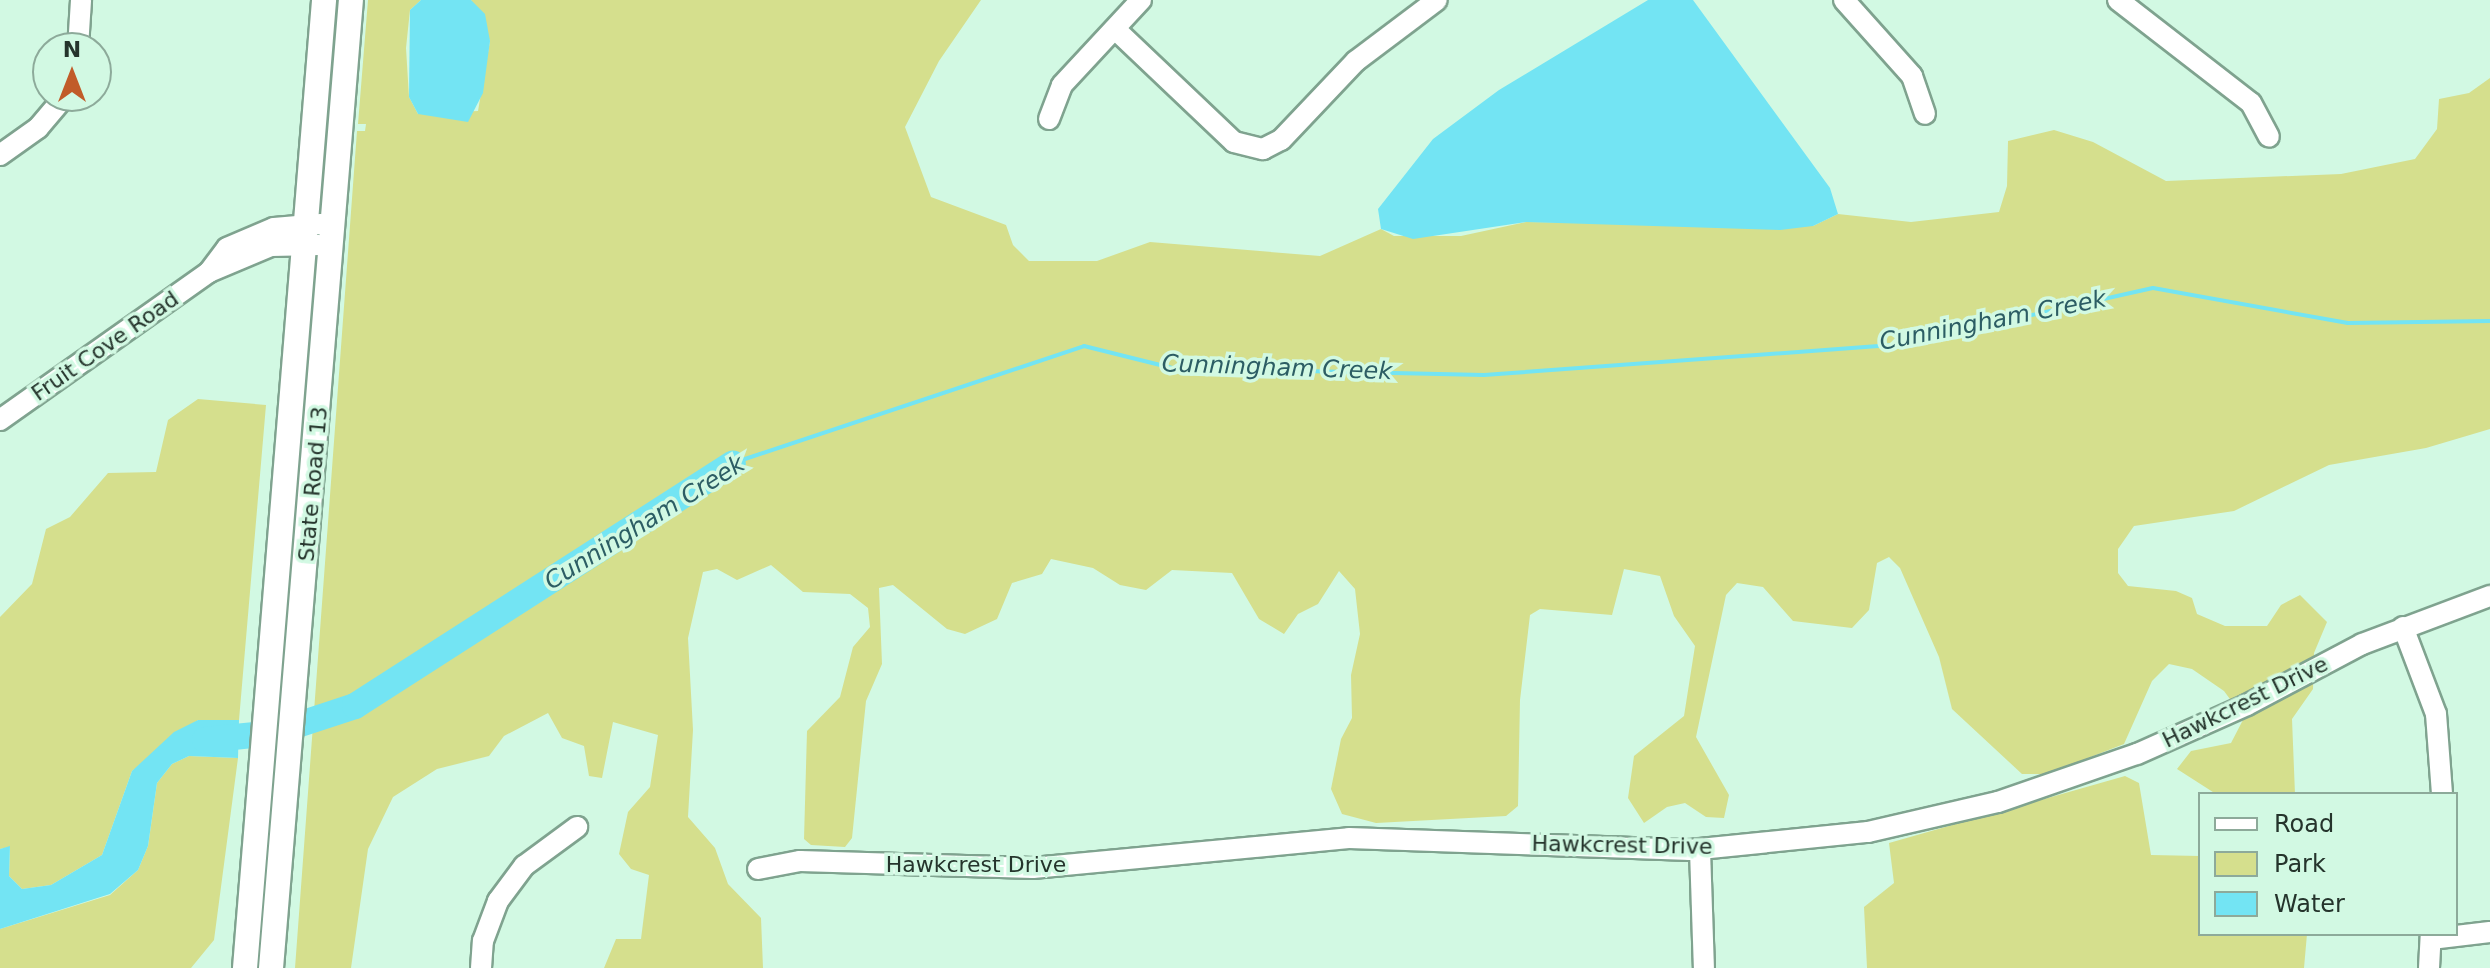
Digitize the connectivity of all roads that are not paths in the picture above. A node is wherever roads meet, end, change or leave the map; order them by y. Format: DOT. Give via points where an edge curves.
graph roads {
  1 [pos="81,0"];
  2 [pos="324,0"];
  3 [pos="351,0"];
  4 [pos="1141,0"];
  5 [pos="1437,0"];
  6 [pos="1844,0"];
  7 [pos="2118,0"];
  8 [pos="1115,29"];
  9 [pos="79,32"];
  10 [pos="52,112"];
  11 [pos="1925,114"];
  12 [pos="1049,119"];
  13 [pos="2269,137"];
  14 [pos="0,155"];
  15 [pos="306,233"];
  16 [pos="333,235"];
  17 [pos="0,420"];
  18 [pos="2490,596"];
  19 [pos="2403,627"];
  20 [pos="2442,792"];
  21 [pos="577,827"];
  22 [pos="1700,850"];
  23 [pos="758,869"];
  24 [pos="2490,932"];
  25 [pos="2458,934"];
  26 [pos="2431,936"];
  27 [pos="245,968"];
  28 [pos="271,968"];
  29 [pos="481,968"];
  30 [pos="1704,968"];
  31 [pos="2429,968"];
  1 -- 9 [label="street"];
  2 -- 15 [label="main road, State Road 13"];
  3 -- 16 [label="main road, State Road 13"];
  4 -- 8 [label="street"];
  5 -- 8 [label="street" via="1356,61 1281,140 1263,149 1234,142"];
  6 -- 11 [label="street" via="1912,76"];
  7 -- 13 [label="street" via="2251,103"];
  8 -- 12 [label="street" via="1062,85"];
  10 -- 14 [label="street"];
  15 -- 16 [label="street, Fruit Cove Road"];
  15 -- 17 [label="street, Fruit Cove Road" via="209,272"];
  15 -- 27 [label="main road, State Road 13"];
  16 -- 28 [label="main road, State Road 13"];
  18 -- 19 [label="street, Hawkcrest Drive"];
  19 -- 20 [label="street" via="2436,714"];
  19 -- 22 [label="street, Hawkcrest Drive" via="2142,752 1998,802 1868,832"];
  21 -- 29 [label="street" via="524,866 506,889 489,921"];
  22 -- 23 [label="street, Hawkcrest Drive" via="1349,838 1045,867 800,861"];
  22 -- 30 [label="street"];
  24 -- 25 [label="street"];
  26 -- 31 [label="street"];
}
